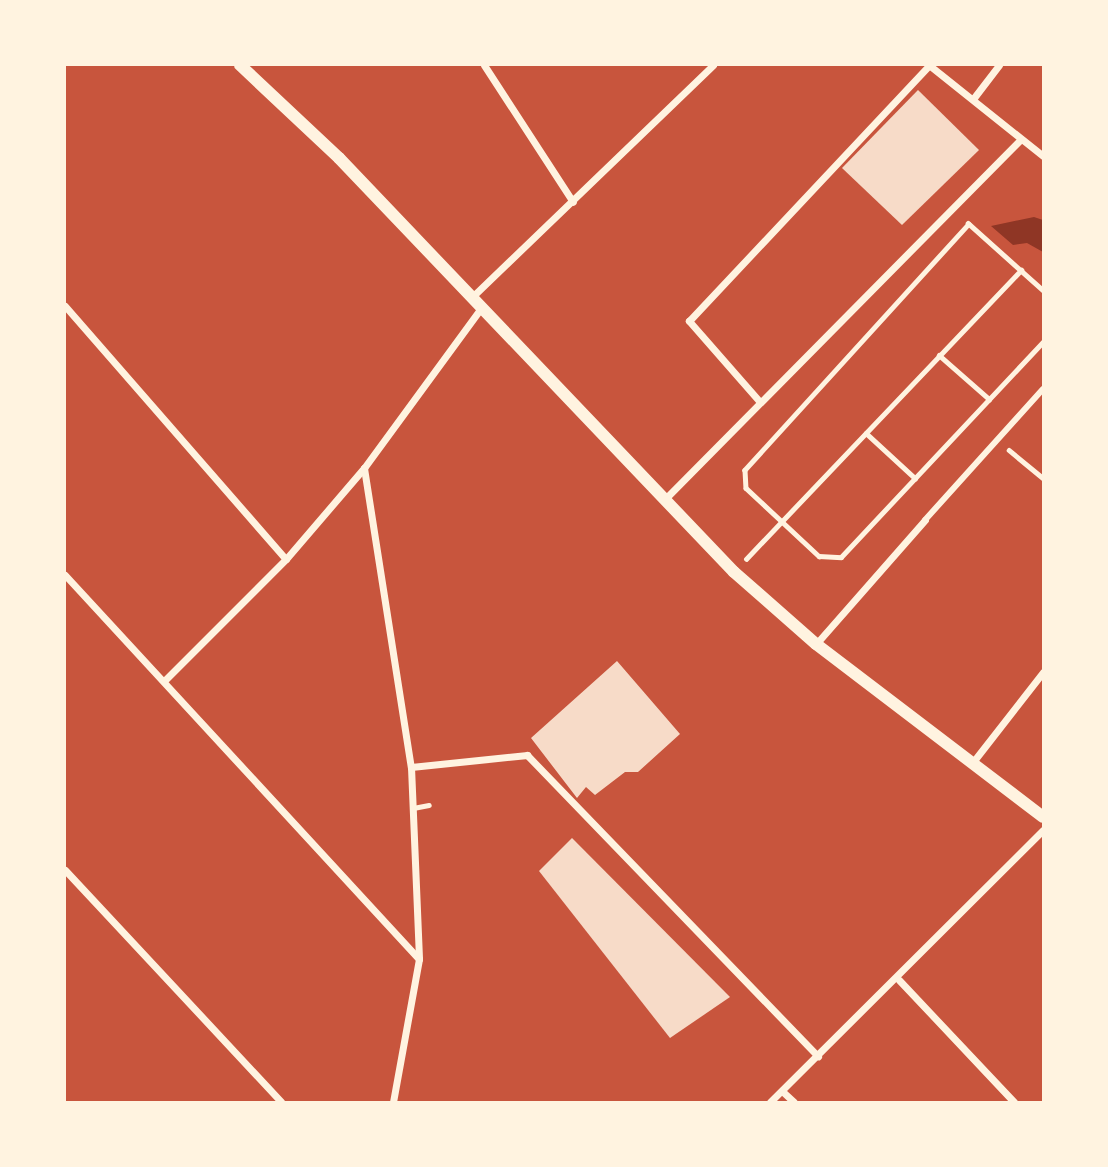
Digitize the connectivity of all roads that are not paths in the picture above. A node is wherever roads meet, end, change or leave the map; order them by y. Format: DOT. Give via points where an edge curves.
graph roads {
  1 [pos="240,65"];
  2 [pos="484,65"];
  3 [pos="713,65"];
  4 [pos="929,65"];
  5 [pos="999,65"];
  6 [pos="973,99"];
  7 [pos="1020,140"];
  8 [pos="1043,156"];
  9 [pos="573,202"];
  10 [pos="469,300"];
  11 [pos="65,306"];
  12 [pos="479,311"];
  13 [pos="1043,389"];
  14 [pos="760,402"];
  15 [pos="364,468"];
  16 [pos="663,501"];
  17 [pos="925,520"];
  18 [pos="286,559"];
  19 [pos="65,575"];
  20 [pos="816,644"];
  21 [pos="1043,672"];
  22 [pos="165,680"];
  23 [pos="973,762"];
  24 [pos="411,767"];
  25 [pos="429,805"];
  26 [pos="413,808"];
  27 [pos="1043,817"];
  28 [pos="1043,830"];
  29 [pos="65,870"];
  30 [pos="419,959"];
  31 [pos="899,980"];
  32 [pos="818,1056"];
  33 [pos="782,1091"];
  34 [pos="281,1102"];
  35 [pos="393,1102"];
  36 [pos="770,1102"];
  37 [pos="794,1102"];
  38 [pos="1014,1102"];
  1 -- 10 [label="street" via="339,158"];
  2 -- 9 [label="street"];
  3 -- 9 [label="street"];
  4 -- 6 [label="street"];
  4 -- 14 [label="street" via="689,321"];
  5 -- 6 [label="street"];
  6 -- 7 [label="street"];
  7 -- 8 [label="street"];
  7 -- 14 [label="street"];
  9 -- 10 [label="street"];
  10 -- 12 [label="street"];
  11 -- 18 [label="street"];
  12 -- 15 [label="street"];
  12 -- 16 [label="street"];
  13 -- 17 [label="street"];
  14 -- 16 [label="street"];
  15 -- 18 [label="street"];
  15 -- 24 [label="street"];
  16 -- 20 [label="street"];
  17 -- 20 [label="street"];
  18 -- 22 [label="street"];
  19 -- 22 [label="street"];
  20 -- 23 [label="street"];
  21 -- 23 [label="street"];
  22 -- 30 [label="street"];
  23 -- 27 [label="street"];
  24 -- 26 [label="street"];
  24 -- 32 [label="street" via="527,755"];
  25 -- 26 [label="lane"];
  26 -- 30 [label="street"];
  28 -- 31 [label="street"];
  29 -- 34 [label="street"];
  30 -- 35 [label="street"];
  31 -- 32 [label="street"];
  31 -- 38 [label="street"];
  32 -- 33 [label="street"];
  33 -- 36 [label="street"];
  33 -- 37 [label="street"];
}
